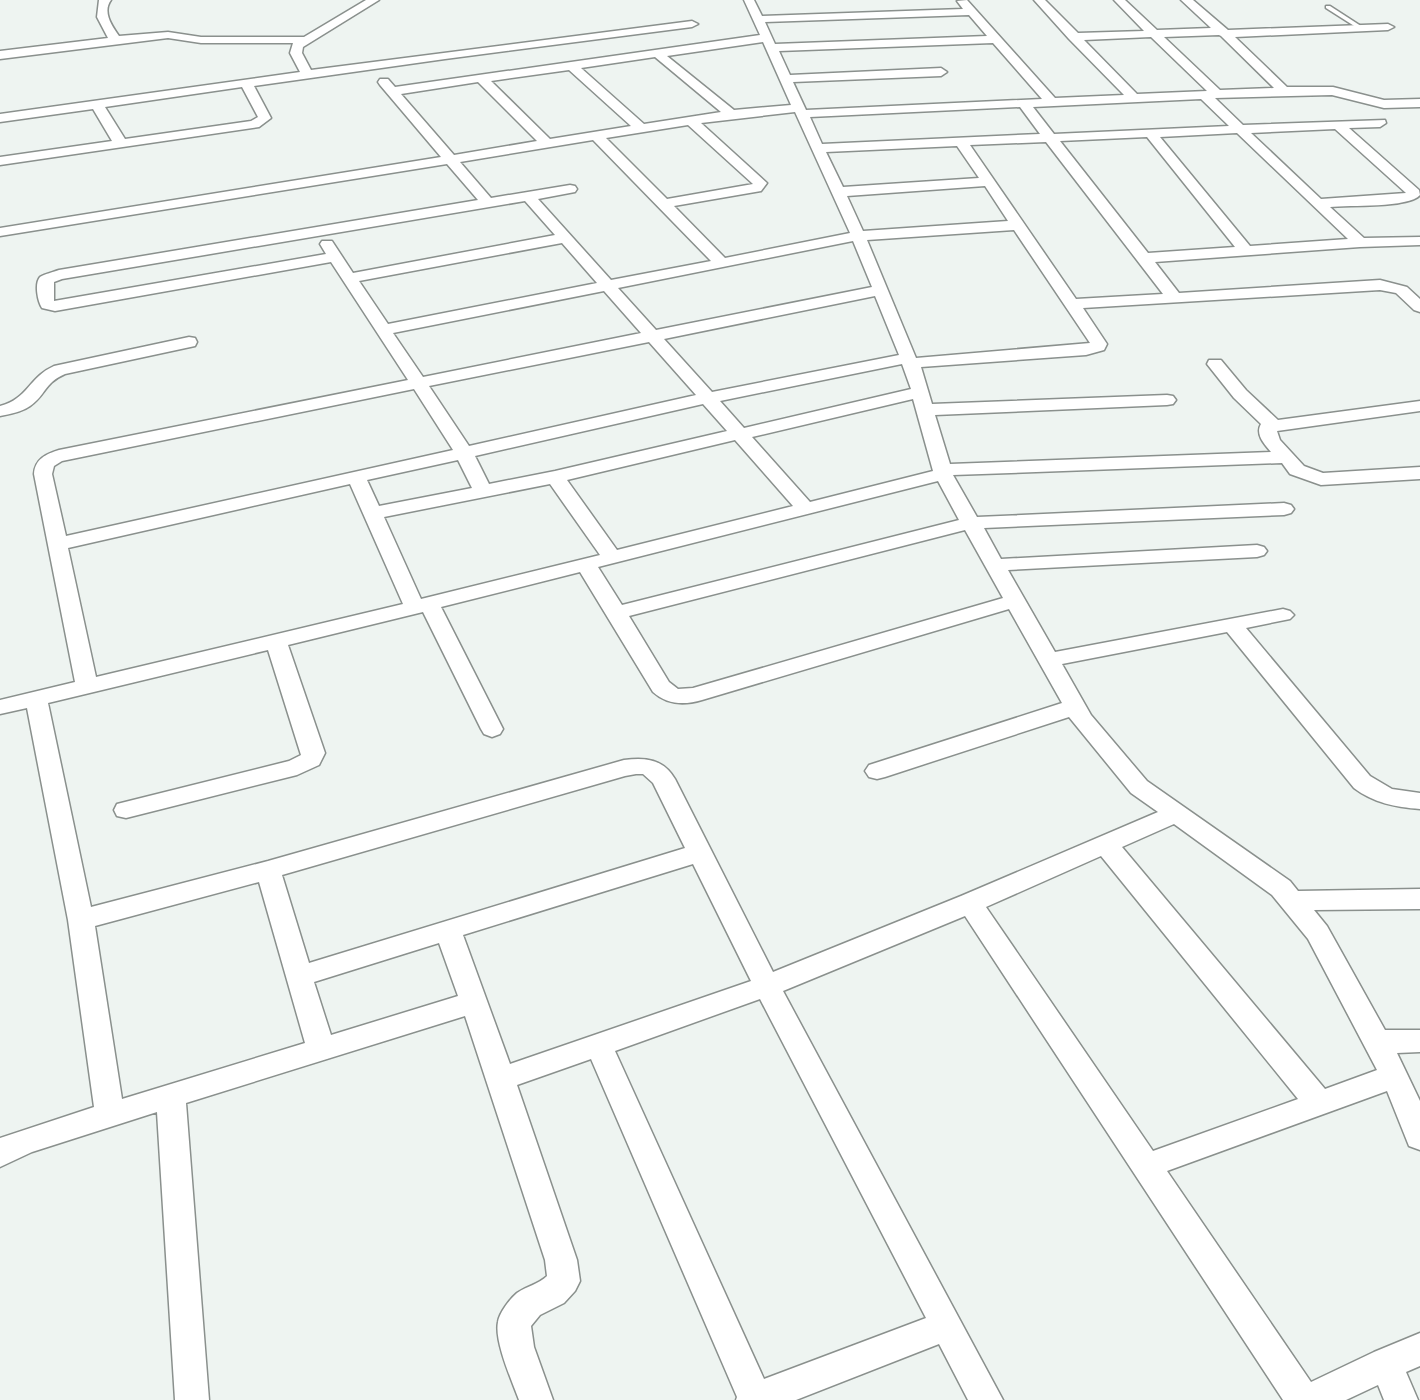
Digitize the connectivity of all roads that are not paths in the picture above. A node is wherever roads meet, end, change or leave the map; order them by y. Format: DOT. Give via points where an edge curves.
graph roads {
  1 [pos="106,0"];
  2 [pos="374,0"];
  3 [pos="749,0"];
  4 [pos="962,0"];
  5 [pos="1039,0"];
  6 [pos="1119,0"];
  7 [pos="1186,0"];
  8 [pos="1328,7"];
  9 [pos="973,12"];
  10 [pos="758,19"];
  11 [pos="692,24"];
  12 [pos="1388,27"];
  13 [pos="1362,28"];
  14 [pos="1223,32"];
  15 [pos="1153,33"];
  16 [pos="1073,37"];
  17 [pos="116,40"];
  18 [pos="305,40"];
  19 [pos="997,40"];
  20 [pos="919,42"];
  21 [pos="769,43"];
  22 [pos="656,53"];
  23 [pos="0,55"];
  24 [pos="571,65"];
  25 [pos="371,66"];
  26 [pos="308,75"];
  27 [pos="482,78"];
  28 [pos="785,79"];
  29 [pos="246,83"];
  30 [pos="392,91"];
  31 [pos="1284,91"];
  32 [pos="956,92"];
  33 [pos="1210,94"];
  34 [pos="1133,97"];
  35 [pos="1050,101"];
  36 [pos="1023,103"];
  37 [pos="1420,103"];
  38 [pos="97,104"];
  39 [pos="966,106"];
  40 [pos="800,111"];
  41 [pos="731,114"];
  42 [pos="0,118"];
  43 [pos="691,121"];
  44 [pos="1380,123"];
  45 [pos="1338,126"];
  46 [pos="642,129"];
  47 [pos="1241,130"];
  48 [pos="1151,134"];
  49 [pos="596,136"];
  50 [pos="1051,139"];
  51 [pos="962,143"];
  52 [pos="121,144"];
  53 [pos="547,144"];
  54 [pos="817,148"];
  55 [pos="451,160"];
  56 [pos="0,161"];
  57 [pos="989,182"];
  58 [pos="570,189"];
  59 [pos="837,192"];
  60 [pos="528,196"];
  61 [pos="488,203"];
  62 [pos="1318,203"];
  63 [pos="664,204"];
  64 [pos="1019,225"];
  65 [pos="0,232"];
  66 [pos="319,233"];
  67 [pos="858,236"];
  68 [pos="565,238"];
  69 [pos="1420,241"];
  70 [pos="1360,243"];
  71 [pos="1246,251"];
  72 [pos="335,257"];
  73 [pos="1144,258"];
  74 [pos="722,262"];
  75 [pos="349,278"];
  76 [pos="608,285"];
  77 [pos="880,290"];
  78 [pos="1174,297"];
  79 [pos="1073,304"];
  80 [pos="1420,307"];
  81 [pos="383,330"];
  82 [pos="654,337"];
  83 [pos="189,342"];
  84 [pos="909,360"];
  85 [pos="1215,364"];
  86 [pos="418,384"];
  87 [pos="708,398"];
  88 [pos="1167,400"];
  89 [pos="923,401"];
  90 [pos="1420,406"];
  91 [pos="0,410"];
  92 [pos="1273,425"];
  93 [pos="739,432"];
  94 [pos="464,453"];
  95 [pos="1287,457"];
  96 [pos="943,472"];
  97 [pos="1420,473"];
  98 [pos="356,476"];
  99 [pos="555,477"];
  100 [pos="483,491"];
  101 [pos="806,509"];
  102 [pos="1284,509"];
  103 [pos="372,513"];
  104 [pos="971,523"];
  105 [pos="58,544"];
  106 [pos="1257,551"];
  107 [pos="612,558"];
  108 [pos="586,564"];
  109 [pos="995,565"];
  110 [pos="1015,601"];
  111 [pos="421,604"];
  112 [pos="616,613"];
  113 [pos="1283,615"];
  114 [pos="1232,625"];
  115 [pos="276,641"];
  116 [pos="1049,660"];
  117 [pos="87,686"];
  118 [pos="36,698"];
  119 [pos="0,707"];
  120 [pos="1075,707"];
  121 [pos="492,729"];
  122 [pos="877,771"];
  123 [pos="1420,801"];
  124 [pos="126,810"];
  125 [pos="1176,814"];
  126 [pos="1105,844"];
  127 [pos="701,852"];
  128 [pos="268,870"];
  129 [pos="1420,899"];
  130 [pos="1292,901"];
  131 [pos="970,903"];
  132 [pos="81,920"];
  133 [pos="448,930"];
  134 [pos="299,976"];
  135 [pos="767,986"];
  136 [pos="474,1002"];
  137 [pos="1420,1041"];
  138 [pos="1376,1042"];
  139 [pos="599,1046"];
  140 [pos="321,1050"];
  141 [pos="1395,1076"];
  142 [pos="501,1079"];
  143 [pos="171,1096"];
  144 [pos="1319,1104"];
  145 [pos="110,1114"];
  146 [pos="1420,1137"];
  147 [pos="0,1154"];
  148 [pos="1146,1166"];
  149 [pos="946,1326"];
  150 [pos="1420,1349"];
  151 [pos="1386,1364"];
  152 [pos="192,1400"];
  153 [pos="536,1400"];
  154 [pos="754,1400"];
  155 [pos="986,1400"];
  156 [pos="1303,1400"];
  157 [pos="1309,1400"];
  158 [pos="1401,1400"];
  1 -- 17 [label="street" via="101,10 103,23"];
  2 -- 18 [label="street"];
  3 -- 10 [label="street"];
  4 -- 9 [label="street"];
  5 -- 16 [label="street"];
  6 -- 15 [label="street"];
  7 -- 14 [label="street"];
  8 -- 13 [label="lane"];
  9 -- 10 [label="street"];
  9 -- 19 [label="street"];
  10 -- 21 [label="street"];
  11 -- 25 [label="street"];
  12 -- 13 [label="street"];
  13 -- 14 [label="street"];
  14 -- 15 [label="street"];
  14 -- 31 [label="street"];
  15 -- 16 [label="street"];
  15 -- 33 [label="street"];
  16 -- 34 [label="street"];
  17 -- 18 [label="street" via="168,35 201,40"];
  17 -- 23 [label="street"];
  18 -- 26 [label="street" via="297,46 296,53"];
  19 -- 20 [label="street"];
  19 -- 35 [label="street"];
  20 -- 21 [label="street"];
  20 -- 28 [label="street" via="944,76"];
  21 -- 22 [label="street"];
  21 -- 28 [label="street"];
  22 -- 24 [label="street"];
  22 -- 41 [label="street"];
  24 -- 27 [label="street"];
  24 -- 46 [label="street"];
  25 -- 26 [label="street"];
  25 -- 30 [label="street"];
  26 -- 29 [label="street"];
  27 -- 30 [label="street"];
  27 -- 53 [label="street"];
  28 -- 40 [label="street"];
  29 -- 38 [label="street"];
  29 -- 52 [label="street" via="265,118 260,122"];
  30 -- 55 [label="street"];
  31 -- 33 [label="street"];
  31 -- 37 [label="street" via="1333,91 1384,104"];
  32 -- 39 [label="street"];
  33 -- 34 [label="street"];
  33 -- 47 [label="street"];
  34 -- 35 [label="street"];
  35 -- 36 [label="street"];
  36 -- 39 [label="street"];
  36 -- 50 [label="street"];
  38 -- 42 [label="street"];
  38 -- 52 [label="street"];
  39 -- 40 [label="street"];
  40 -- 41 [label="street"];
  40 -- 54 [label="street"];
  41 -- 43 [label="street"];
  43 -- 46 [label="street"];
  43 -- 63 [label="street" via="760,185"];
  44 -- 45 [label="street"];
  45 -- 47 [label="street"];
  45 -- 62 [label="street" via="1414,193 1402,198"];
  46 -- 49 [label="street"];
  47 -- 48 [label="street"];
  47 -- 62 [label="street"];
  48 -- 50 [label="street"];
  48 -- 71 [label="street"];
  49 -- 53 [label="street"];
  49 -- 63 [label="street"];
  50 -- 51 [label="street"];
  50 -- 73 [label="street"];
  51 -- 54 [label="street"];
  51 -- 57 [label="street"];
  52 -- 56 [label="street"];
  53 -- 55 [label="street"];
  54 -- 59 [label="street"];
  55 -- 61 [label="street"];
  55 -- 65 [label="street"];
  57 -- 59 [label="street"];
  57 -- 64 [label="street"];
  58 -- 60 [label="street"];
  59 -- 67 [label="street"];
  60 -- 61 [label="street"];
  60 -- 68 [label="street"];
  61 -- 66 [label="street"];
  62 -- 70 [label="street"];
  63 -- 74 [label="street"];
  64 -- 67 [label="street"];
  64 -- 79 [label="street"];
  66 -- 72 [label="street"];
  66 -- 72 [label="street" via="59,275 46,280 46,302 55,306"];
  67 -- 74 [label="street"];
  67 -- 77 [label="street"];
  68 -- 75 [label="street"];
  68 -- 76 [label="street"];
  69 -- 70 [label="street"];
  70 -- 71 [label="street"];
  71 -- 73 [label="street"];
  72 -- 75 [label="street"];
  73 -- 78 [label="street"];
  74 -- 76 [label="street"];
  75 -- 81 [label="street"];
  76 -- 81 [label="street"];
  76 -- 82 [label="street"];
  77 -- 82 [label="street"];
  77 -- 84 [label="street"];
  78 -- 79 [label="street"];
  78 -- 80 [label="street" via="1380,285 1401,290"];
  79 -- 84 [label="street" via="1098,346 1086,350"];
  81 -- 86 [label="street"];
  82 -- 86 [label="street"];
  82 -- 87 [label="street"];
  83 -- 91 [label="street" via="60,370 41,380 28,401"];
  84 -- 87 [label="street"];
  84 -- 89 [label="street"];
  85 -- 92 [label="street" via="1240,394"];
  86 -- 94 [label="street"];
  86 -- 105 [label="street" via="48,460 43,465 43,474"];
  87 -- 93 [label="street"];
  87 -- 94 [label="street"];
  88 -- 89 [label="street"];
  89 -- 93 [label="street"];
  89 -- 96 [label="street"];
  90 -- 92 [label="street"];
  92 -- 95 [label="street" via="1267,432"];
  93 -- 99 [label="street"];
  93 -- 101 [label="street"];
  94 -- 98 [label="street"];
  94 -- 100 [label="street"];
  95 -- 96 [label="street"];
  95 -- 97 [label="street" via="1297,470 1321,479"];
  96 -- 101 [label="street"];
  96 -- 104 [label="street"];
  98 -- 103 [label="street"];
  98 -- 105 [label="street"];
  99 -- 100 [label="street"];
  99 -- 107 [label="street"];
  100 -- 103 [label="street"];
  101 -- 107 [label="street"];
  102 -- 104 [label="street"];
  103 -- 111 [label="street"];
  104 -- 109 [label="street"];
  104 -- 112 [label="street"];
  105 -- 117 [label="street"];
  106 -- 109 [label="street"];
  107 -- 108 [label="street"];
  108 -- 111 [label="street"];
  108 -- 112 [label="street"];
  109 -- 110 [label="street"];
  110 -- 112 [label="street" via="678,698 661,687"];
  110 -- 116 [label="street"];
  111 -- 115 [label="street"];
  111 -- 121 [label="street"];
  113 -- 114 [label="street"];
  114 -- 116 [label="street"];
  114 -- 123 [label="street" via="1362,782 1378,794"];
  115 -- 117 [label="street"];
  115 -- 124 [label="street" via="313,753 311,759 297,766"];
  116 -- 120 [label="street"];
  117 -- 118 [label="street"];
  118 -- 119 [label="street"];
  118 -- 132 [label="street"];
  120 -- 122 [label="street"];
  120 -- 125 [label="street" via="1140,787"];
  125 -- 126 [label="street"];
  125 -- 130 [label="street" via="1281,888"];
  126 -- 131 [label="street"];
  126 -- 144 [label="street"];
  127 -- 128 [label="street" via="663,779 655,769 642,765"];
  127 -- 133 [label="street"];
  127 -- 135 [label="street"];
  128 -- 132 [label="street"];
  128 -- 134 [label="street"];
  129 -- 130 [label="street"];
  130 -- 138 [label="street" via="1318,933"];
  131 -- 135 [label="street"];
  131 -- 148 [label="street"];
  132 -- 145 [label="street"];
  133 -- 134 [label="street"];
  133 -- 136 [label="street"];
  134 -- 140 [label="street"];
  135 -- 139 [label="street"];
  135 -- 149 [label="street"];
  136 -- 140 [label="street"];
  136 -- 142 [label="street"];
  137 -- 138 [label="street"];
  138 -- 141 [label="street"];
  139 -- 142 [label="street"];
  139 -- 154 [label="street"];
  140 -- 143 [label="street"];
  141 -- 144 [label="street"];
  141 -- 146 [label="street"];
  142 -- 153 [label="street" via="564,1281 553,1292 529,1304 514,1322 517,1347"];
  143 -- 145 [label="street"];
  143 -- 152 [label="street"];
  144 -- 148 [label="street"];
  145 -- 147 [label="street" via="25,1141"];
  148 -- 156 [label="street"];
  149 -- 154 [label="street"];
  149 -- 155 [label="street"];
  150 -- 151 [label="street"];
  151 -- 157 [label="street"];
  151 -- 158 [label="street"];
}
